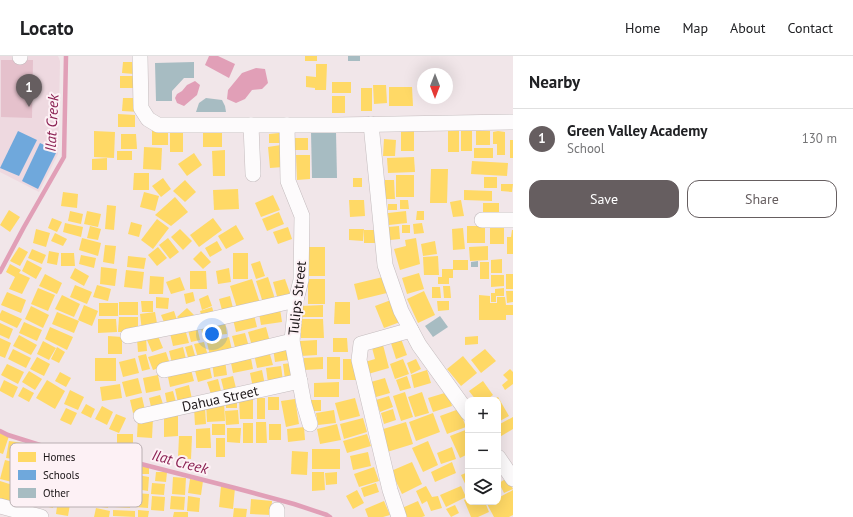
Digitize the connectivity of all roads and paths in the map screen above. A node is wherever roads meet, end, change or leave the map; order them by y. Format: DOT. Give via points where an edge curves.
graph roads {
  1 [pos="140,56"];
  2 [pos="513,122"];
  3 [pos="371,124"];
  4 [pos="251,125"];
  5 [pos="287,125"];
  6 [pos="253,174"];
  7 [pos="482,220"];
  8 [pos="513,220"];
  9 [pos="296,300"];
  10 [pos="411,330"];
  11 [pos="128,336"];
  12 [pos="292,340"];
  13 [pos="164,370"];
  14 [pos="300,382"];
  15 [pos="465,409"];
  16 [pos="141,416"];
  17 [pos="310,424"];
  18 [pos="501,461"];
  19 [pos="513,479"];
  20 [pos="0,506"];
  21 [pos="40,517"];
  22 [pos="399,517"];
  1 -- 4 [label="street" via="141,108 148,119 158,125"];
  2 -- 3 [label="street"];
  3 -- 5 [label="street"];
  3 -- 10 [label="street" via="385,265 401,311"];
  4 -- 5 [label="street"];
  4 -- 6 [label="street"];
  5 -- 9 [label="street, Tulips Street" via="288,181 302,216 301,280"];
  7 -- 8 [label="street"];
  9 -- 11 [label="street"];
  9 -- 12 [label="street, Tulips Street"];
  10 -- 15 [label="street"];
  10 -- 22 [label="street" via="361,344 359,360 390,490"];
  12 -- 13 [label="street"];
  12 -- 14 [label="street, Tulips Street"];
  14 -- 16 [label="street, Dahua Street"];
  14 -- 17 [label="street, Tulips Street"];
  18 -- 19 [label="street"];
  20 -- 21 [label="street"];
}
